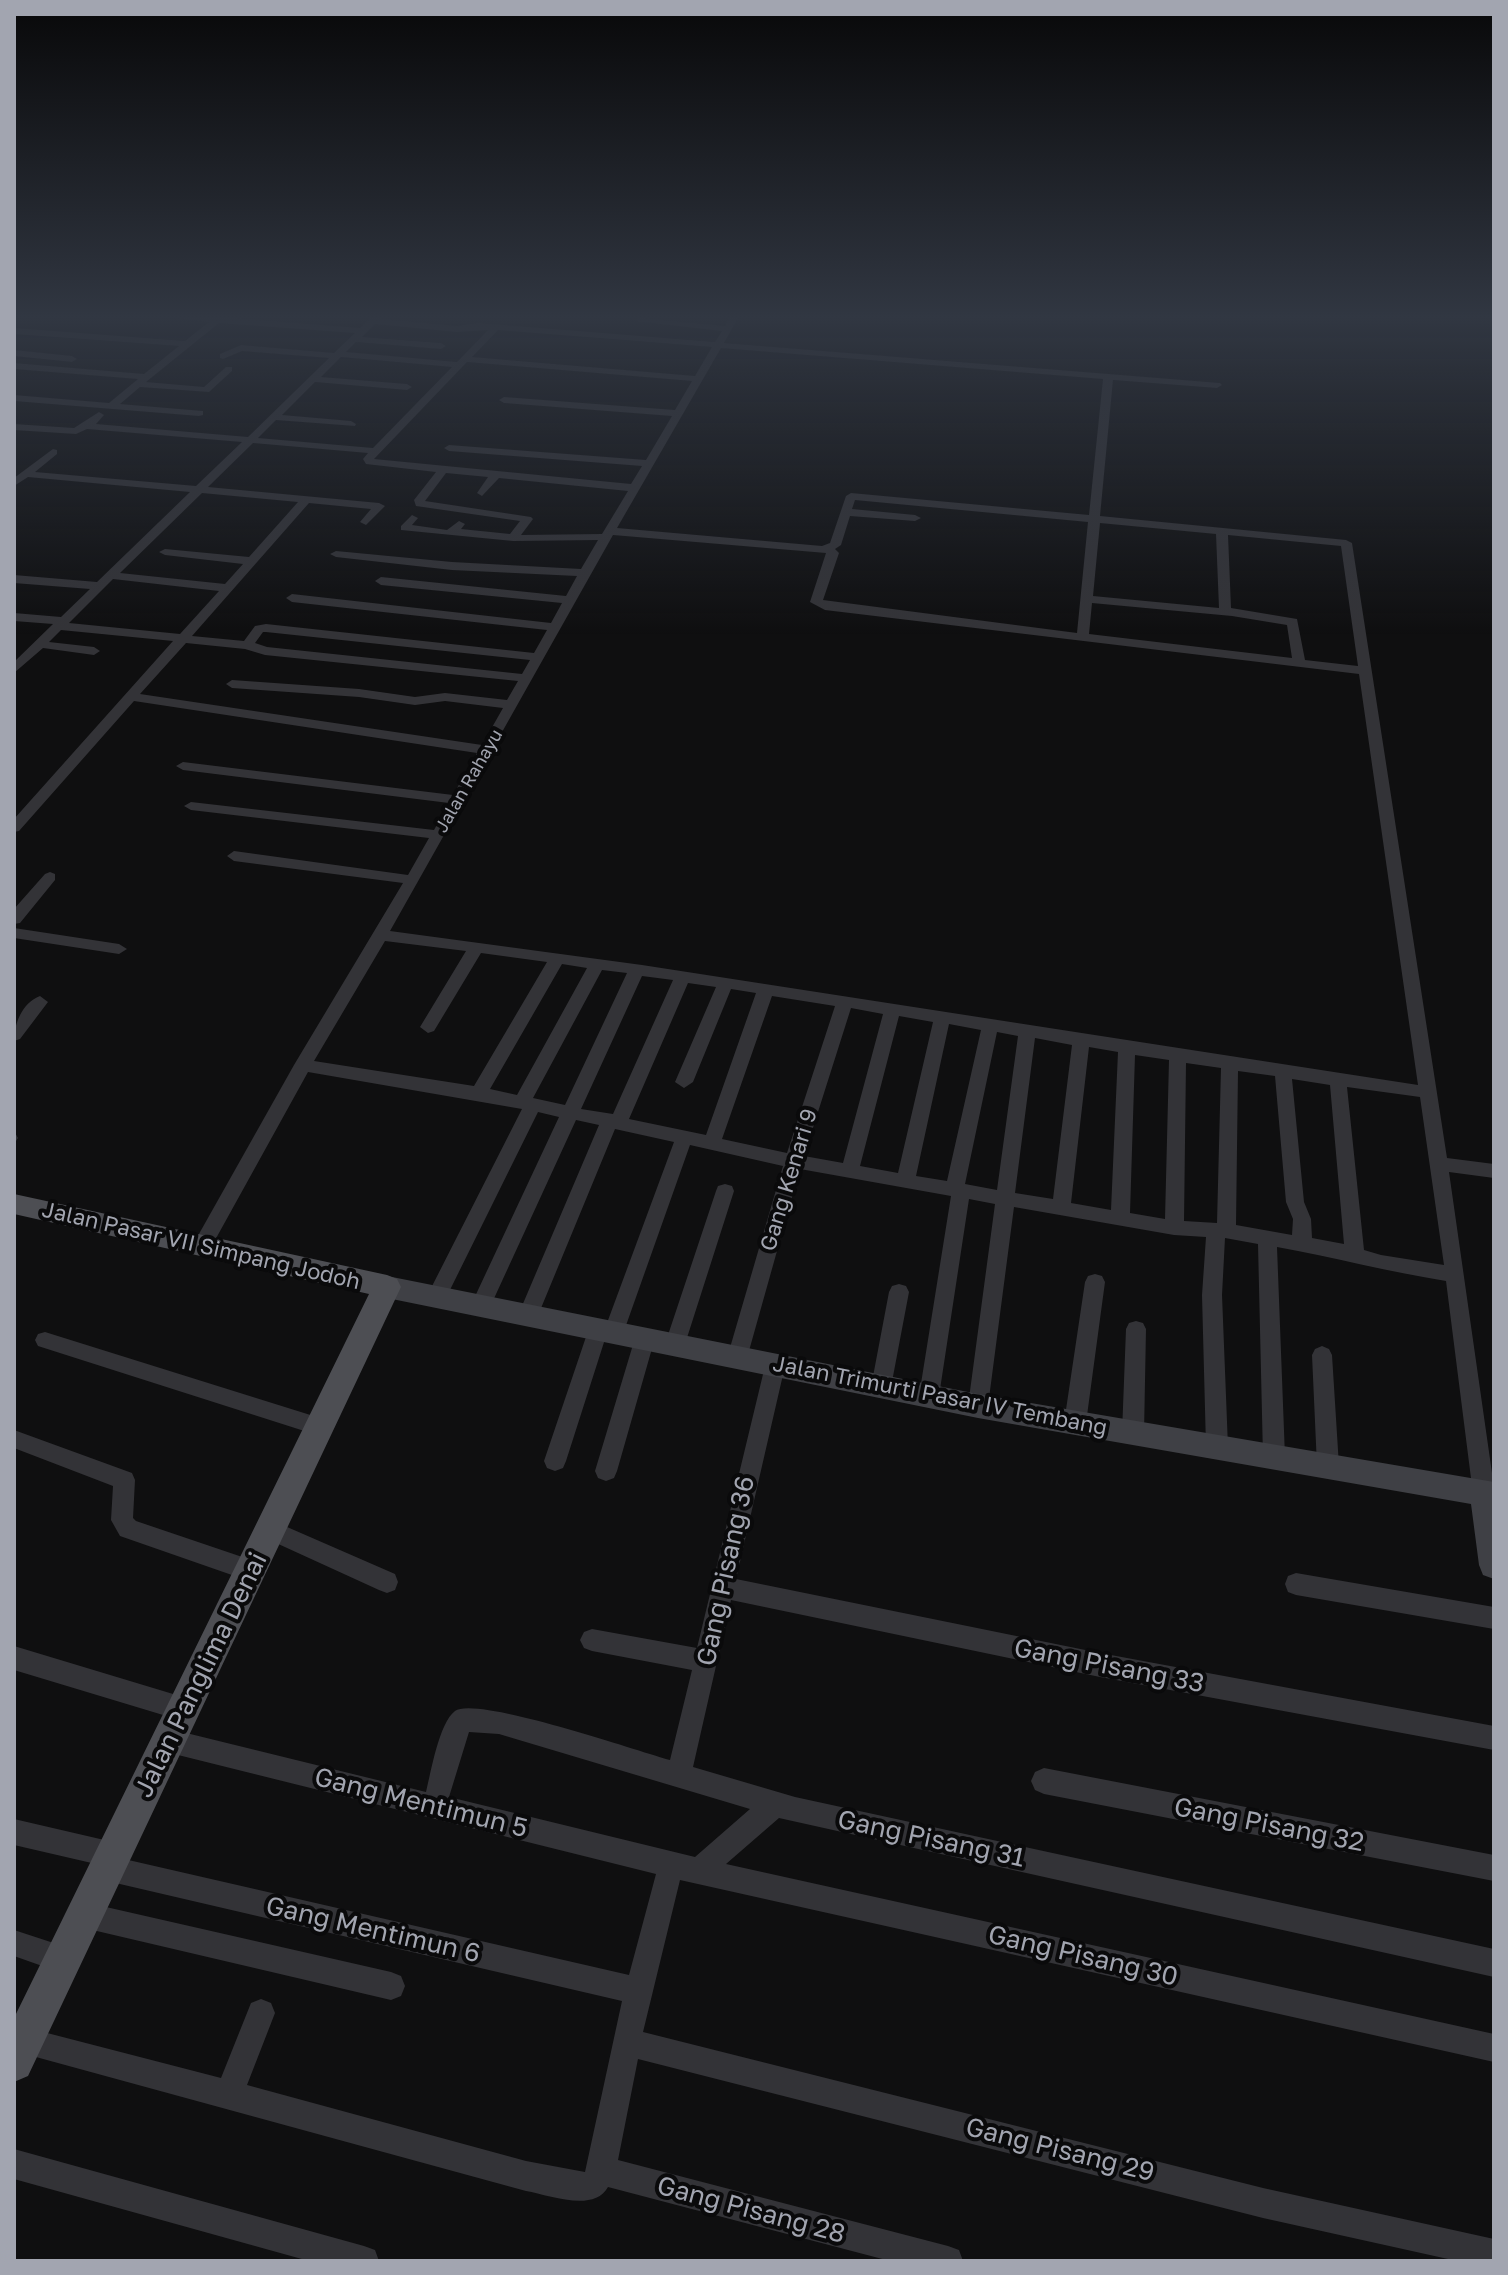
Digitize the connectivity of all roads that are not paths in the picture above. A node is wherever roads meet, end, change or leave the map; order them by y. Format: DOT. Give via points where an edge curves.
graph roads {
  1 [pos="90,422"];
  2 [pos="267,422"];
  3 [pos="404,422"];
  4 [pos="673,422"];
  5 [pos="1104,422"];
  6 [pos="87,425"];
  7 [pos="14,427"];
  8 [pos="241,446"];
  9 [pos="449,448"];
  10 [pos="376,451"];
  11 [pos="53,452"];
  12 [pos="650,463"];
  13 [pos="442,471"];
  14 [pos="496,474"];
  15 [pos="18,479"];
  16 [pos="635,488"];
  17 [pos="196,490"];
  18 [pos="482,493"];
  19 [pos="306,500"];
  20 [pos="846,512"];
  21 [pos="467,514"];
  22 [pos="412,518"];
  23 [pos="915,518"];
  24 [pos="1095,520"];
  25 [pos="366,522"];
  26 [pos="1222,531"];
  27 [pos="453,532"];
  28 [pos="608,534"];
  29 [pos="513,538"];
  30 [pos="829,550"];
  31 [pos="165,552"];
  32 [pos="336,554"];
  33 [pos="251,561"];
  34 [pos="585,573"];
  35 [pos="108,575"];
  36 [pos="14,579"];
  37 [pos="381,581"];
  38 [pos="98,586"];
  39 [pos="228,588"];
  40 [pos="292,598"];
  41 [pos="1087,599"];
  42 [pos="570,600"];
  43 [pos="1229,613"];
  44 [pos="14,617"];
  45 [pos="61,624"];
  46 [pos="557,627"];
  47 [pos="1083,637"];
  48 [pos="185,638"];
  49 [pos="39,644"];
  50 [pos="247,645"];
  51 [pos="94,651"];
  52 [pos="539,657"];
  53 [pos="1299,663"];
  54 [pos="15,666"];
  55 [pos="1365,671"];
  56 [pos="528,678"];
  57 [pos="232,684"];
  58 [pos="131,697"];
  59 [pos="512,705"];
  60 [pos="487,750"];
  61 [pos="183,766"];
  62 [pos="458,800"];
  63 [pos="191,806"];
  64 [pos="14,828"];
  65 [pos="438,835"];
  66 [pos="234,856"];
  67 [pos="50,877"];
  68 [pos="413,880"];
  69 [pos="14,919"];
  70 [pos="14,933"];
  71 [pos="380,935"];
  72 [pos="477,947"];
  73 [pos="119,949"];
  74 [pos="557,958"];
  75 [pos="597,964"];
  76 [pos="636,971"];
  77 [pos="682,978"];
  78 [pos="725,985"];
  79 [pos="765,991"];
  80 [pos="40,1002"];
  81 [pos="844,1004"];
  82 [pos="892,1011"];
  83 [pos="942,1018"];
  84 [pos="990,1026"];
  85 [pos="428,1027"];
  86 [pos="1027,1033"];
  87 [pos="14,1035"];
  88 [pos="1081,1042"];
  89 [pos="1127,1047"];
  90 [pos="1178,1056"];
  91 [pos="1230,1064"];
  92 [pos="303,1065"];
  93 [pos="1283,1072"];
  94 [pos="1338,1080"];
  95 [pos="684,1082"];
  96 [pos="1426,1092"];
  97 [pos="479,1093"];
  98 [pos="528,1103"];
  99 [pos="572,1112"];
  100 [pos="614,1121"];
  101 [pos="684,1138"];
  102 [pos="712,1143"];
  103 [pos="793,1161"];
  104 [pos="1439,1164"];
  105 [pos="850,1171"];
  106 [pos="1494,1171"];
  107 [pos="906,1180"];
  108 [pos="958,1189"];
  109 [pos="725,1191"];
  110 [pos="1007,1198"];
  111 [pos="14,1204"];
  112 [pos="1061,1207"];
  113 [pos="1120,1217"];
  114 [pos="1174,1228"];
  115 [pos="1221,1231"];
  116 [pos="1267,1240"];
  117 [pos="202,1246"];
  118 [pos="1302,1246"];
  119 [pos="1355,1254"];
  120 [pos="1455,1274"];
  121 [pos="1095,1282"];
  122 [pos="387,1287"];
  123 [pos="899,1292"];
  124 [pos="437,1296"];
  125 [pos="481,1305"];
  126 [pos="529,1313"];
  127 [pos="1136,1329"];
  128 [pos="606,1330"];
  129 [pos="645,1338"];
  130 [pos="45,1340"];
  131 [pos="675,1344"];
  132 [pos="1322,1355"];
  133 [pos="737,1358"];
  134 [pos="775,1366"];
  135 [pos="881,1387"];
  136 [pos="929,1396"];
  137 [pos="978,1406"];
  138 [pos="1075,1423"];
  139 [pos="320,1427"];
  140 [pos="1133,1433"];
  141 [pos="14,1439"];
  142 [pos="1217,1447"];
  143 [pos="1274,1457"];
  144 [pos="555,1461"];
  145 [pos="1328,1466"];
  146 [pos="606,1471"];
  147 [pos="1489,1494"];
  148 [pos="271,1530"];
  149 [pos="1494,1565"];
  150 [pos="252,1571"];
  151 [pos="387,1582"];
  152 [pos="1296,1584"];
  153 [pos="725,1588"];
  154 [pos="1494,1618"];
  155 [pos="592,1640"];
  156 [pos="14,1658"];
  157 [pos="707,1661"];
  158 [pos="183,1709"];
  159 [pos="1494,1738"];
  160 [pos="170,1741"];
  161 [pos="678,1777"];
  162 [pos="1044,1781"];
  163 [pos="775,1804"];
  164 [pos="434,1806"];
  165 [pos="14,1832"];
  166 [pos="110,1862"];
  167 [pos="685,1868"];
  168 [pos="1494,1868"];
  169 [pos="84,1915"];
  170 [pos="14,1943"];
  171 [pos="62,1959"];
  172 [pos="1494,1963"];
  173 [pos="391,1986"];
  174 [pos="638,1991"];
  175 [pos="261,2013"];
  176 [pos="627,2042"];
  177 [pos="1494,2048"];
  178 [pos="19,2052"];
  179 [pos="229,2095"];
  180 [pos="14,2164"];
  181 [pos="601,2170"];
  182 [pos="1494,2254"];
  183 [pos="364,2261"];
  184 [pos="948,2261"];
  1 -- 6 [label="street"];
  2 -- 8 [label="street"];
  3 -- 10 [label="street"];
  4 -- 12 [label="street, Jalan Rahayu"];
  5 -- 24 [label="street"];
  6 -- 7 [label="street" via="76,431"];
  6 -- 8 [label="street"];
  8 -- 10 [label="street"];
  8 -- 17 [label="street"];
  9 -- 12 [label="street"];
  10 -- 13 [label="street" via="368,459 372,464"];
  11 -- 15 [label="street"];
  12 -- 16 [label="street, Jalan Rahayu"];
  13 -- 14 [label="street"];
  13 -- 21 [label="street" via="420,504"];
  14 -- 16 [label="street"];
  14 -- 18 [label="street"];
  15 -- 17 [label="street"];
  16 -- 28 [label="street, Jalan Rahayu"];
  17 -- 19 [label="street"];
  17 -- 35 [label="street"];
  19 -- 25 [label="street" via="379,506"];
  19 -- 33 [label="street"];
  20 -- 23 [label="street"];
  20 -- 24 [label="street" via="851,496"];
  20 -- 30 [label="street"];
  21 -- 27 [label="street"];
  21 -- 29 [label="street" via="526,518"];
  22 -- 27 [label="street" via="405,528"];
  24 -- 26 [label="street"];
  24 -- 41 [label="street"];
  26 -- 43 [label="street" via="1224,607"];
  26 -- 55 [label="street" via="1346,543"];
  27 -- 29 [label="street"];
  28 -- 29 [label="street"];
  28 -- 30 [label="street"];
  28 -- 34 [label="street, Jalan Rahayu"];
  30 -- 47 [label="street" via="833,553 818,604"];
  31 -- 33 [label="street"];
  32 -- 34 [label="street"];
  33 -- 39 [label="street"];
  34 -- 42 [label="street, Jalan Rahayu"];
  35 -- 38 [label="street"];
  35 -- 39 [label="street"];
  36 -- 38 [label="street"];
  37 -- 42 [label="street"];
  38 -- 45 [label="street"];
  39 -- 48 [label="street"];
  40 -- 46 [label="street"];
  41 -- 43 [label="street"];
  41 -- 47 [label="street"];
  42 -- 46 [label="street, Jalan Rahayu"];
  43 -- 53 [label="street" via="1293,622"];
  44 -- 45 [label="street"];
  45 -- 48 [label="street"];
  45 -- 49 [label="street"];
  46 -- 52 [label="street, Jalan Rahayu"];
  47 -- 53 [label="street"];
  48 -- 50 [label="street"];
  48 -- 58 [label="street"];
  49 -- 51 [label="street"];
  49 -- 54 [label="street"];
  50 -- 52 [label="street" via="266,628"];
  50 -- 56 [label="street"];
  52 -- 56 [label="street, Jalan Rahayu"];
  53 -- 55 [label="street"];
  55 -- 96 [label="street"];
  56 -- 59 [label="street, Jalan Rahayu"];
  57 -- 59 [label="street"];
  58 -- 60 [label="street"];
  58 -- 64 [label="street"];
  59 -- 60 [label="street, Jalan Rahayu"];
  60 -- 62 [label="street, Jalan Rahayu"];
  61 -- 62 [label="street"];
  62 -- 65 [label="street, Jalan Rahayu"];
  63 -- 65 [label="street"];
  65 -- 68 [label="street, Jalan Rahayu"];
  66 -- 68 [label="street"];
  67 -- 69 [label="street"];
  68 -- 71 [label="street, Jalan Rahayu"];
  70 -- 73 [label="street"];
  71 -- 72 [label="street"];
  71 -- 92 [label="street, Jalan Rahayu"];
  72 -- 74 [label="street"];
  72 -- 85 [label="street"];
  74 -- 75 [label="street"];
  74 -- 97 [label="street"];
  75 -- 76 [label="street"];
  75 -- 98 [label="street"];
  76 -- 77 [label="street"];
  76 -- 99 [label="street"];
  77 -- 78 [label="street"];
  77 -- 100 [label="street"];
  78 -- 79 [label="street"];
  78 -- 95 [label="street"];
  79 -- 81 [label="street"];
  79 -- 102 [label="street"];
  80 -- 87 [label="street"];
  81 -- 82 [label="street"];
  81 -- 103 [label="street, Gang Kenari 9"];
  82 -- 83 [label="street"];
  82 -- 105 [label="street"];
  83 -- 84 [label="street"];
  83 -- 107 [label="street"];
  84 -- 86 [label="street"];
  84 -- 108 [label="street"];
  86 -- 88 [label="street"];
  86 -- 110 [label="street"];
  88 -- 89 [label="street"];
  88 -- 112 [label="street"];
  89 -- 90 [label="street"];
  89 -- 113 [label="street"];
  90 -- 91 [label="street"];
  90 -- 114 [label="street"];
  91 -- 93 [label="street"];
  91 -- 115 [label="street"];
  92 -- 97 [label="street"];
  92 -- 117 [label="street, Jalan Rahayu"];
  93 -- 94 [label="street"];
  93 -- 118 [label="street"];
  94 -- 96 [label="street"];
  94 -- 119 [label="street"];
  96 -- 104 [label="street"];
  97 -- 98 [label="street"];
  98 -- 99 [label="street"];
  98 -- 124 [label="street"];
  99 -- 100 [label="street"];
  99 -- 125 [label="street"];
  100 -- 101 [label="street"];
  100 -- 126 [label="street"];
  101 -- 102 [label="street"];
  101 -- 128 [label="street"];
  102 -- 103 [label="street"];
  103 -- 105 [label="street"];
  103 -- 133 [label="street, Gang Kenari 9"];
  104 -- 106 [label="street"];
  104 -- 120 [label="street"];
  105 -- 107 [label="street"];
  107 -- 108 [label="street"];
  108 -- 110 [label="street"];
  108 -- 136 [label="street"];
  109 -- 131 [label="street"];
  110 -- 112 [label="street"];
  110 -- 137 [label="street"];
  111 -- 117 [label="main road, Jalan Pasar VII Simpang Jodoh"];
  112 -- 113 [label="street"];
  113 -- 114 [label="street"];
  114 -- 115 [label="street"];
  115 -- 116 [label="street"];
  115 -- 142 [label="street" via="1212,1295"];
  116 -- 118 [label="street"];
  116 -- 143 [label="street"];
  117 -- 122 [label="main road, Jalan Pasar VII Simpang Jodoh"];
  118 -- 119 [label="street"];
  119 -- 120 [label="street"];
  120 -- 147 [label="street"];
  121 -- 138 [label="street"];
  122 -- 124 [label="street, Jalan Trimurti Pasar IV Tembang"];
  122 -- 139 [label="main road, Jalan Panglima Denai"];
  123 -- 135 [label="street"];
  124 -- 125 [label="street, Jalan Trimurti Pasar IV Tembang"];
  125 -- 126 [label="street, Jalan Trimurti Pasar IV Tembang"];
  126 -- 128 [label="street, Jalan Trimurti Pasar IV Tembang"];
  127 -- 140 [label="street"];
  128 -- 129 [label="street, Jalan Trimurti Pasar IV Tembang"];
  128 -- 144 [label="street"];
  129 -- 131 [label="street, Jalan Trimurti Pasar IV Tembang"];
  129 -- 146 [label="street"];
  130 -- 139 [label="street"];
  131 -- 133 [label="street, Jalan Trimurti Pasar IV Tembang"];
  132 -- 145 [label="street"];
  133 -- 134 [label="street, Jalan Trimurti Pasar IV Tembang"];
  134 -- 135 [label="street, Jalan Trimurti Pasar IV Tembang"];
  134 -- 153 [label="street, Gang Pisang 36"];
  135 -- 136 [label="street, Jalan Trimurti Pasar IV Tembang"];
  136 -- 137 [label="street, Jalan Trimurti Pasar IV Tembang"];
  137 -- 138 [label="street, Jalan Trimurti Pasar IV Tembang"];
  138 -- 140 [label="street, Jalan Trimurti Pasar IV Tembang"];
  139 -- 148 [label="main road, Jalan Panglima Denai"];
  140 -- 142 [label="street, Jalan Trimurti Pasar IV Tembang"];
  141 -- 150 [label="street" via="124,1480 122,1520 128,1529"];
  142 -- 143 [label="street, Jalan Trimurti Pasar IV Tembang"];
  143 -- 145 [label="street, Jalan Trimurti Pasar IV Tembang"];
  145 -- 147 [label="street, Jalan Trimurti Pasar IV Tembang"];
  147 -- 149 [label="street"];
  148 -- 150 [label="main road, Jalan Panglima Denai"];
  148 -- 151 [label="street"];
  150 -- 158 [label="main road, Jalan Panglima Denai"];
  152 -- 154 [label="street"];
  153 -- 157 [label="street, Gang Pisang 36"];
  153 -- 159 [label="street, Gang Pisang 33"];
  155 -- 157 [label="street"];
  156 -- 158 [label="street"];
  157 -- 161 [label="street, Gang Pisang 36"];
  158 -- 160 [label="main road, Jalan Panglima Denai"];
  160 -- 164 [label="street, Gang Mentimun 5"];
  160 -- 166 [label="main road, Jalan Panglima Denai"];
  161 -- 163 [label="street, Gang Pisang 31"];
  161 -- 164 [label="street, Gang Pisang 31" via="499,1722 469,1718 456,1729"];
  162 -- 168 [label="street, Gang Pisang 32"];
  163 -- 167 [label="street"];
  163 -- 172 [label="street, Gang Pisang 31"];
  164 -- 167 [label="street, Gang Mentimun 5"];
  165 -- 166 [label="street, Gang Mentimun 6"];
  166 -- 169 [label="main road, Jalan Panglima Denai"];
  166 -- 174 [label="street, Gang Mentimun 6"];
  167 -- 174 [label="street"];
  167 -- 177 [label="street, Gang Pisang 30"];
  169 -- 171 [label="main road, Jalan Panglima Denai"];
  169 -- 173 [label="street"];
  170 -- 171 [label="street"];
  171 -- 178 [label="main road, Jalan Panglima Denai"];
  174 -- 176 [label="street"];
  175 -- 179 [label="street"];
  176 -- 181 [label="street"];
  176 -- 182 [label="street, Gang Pisang 29" via="1263,2203"];
  178 -- 179 [label="street"];
  179 -- 181 [label="street" via="526,2176 587,2187"];
  180 -- 183 [label="street"];
  181 -- 184 [label="street, Gang Pisang 28"];
}
